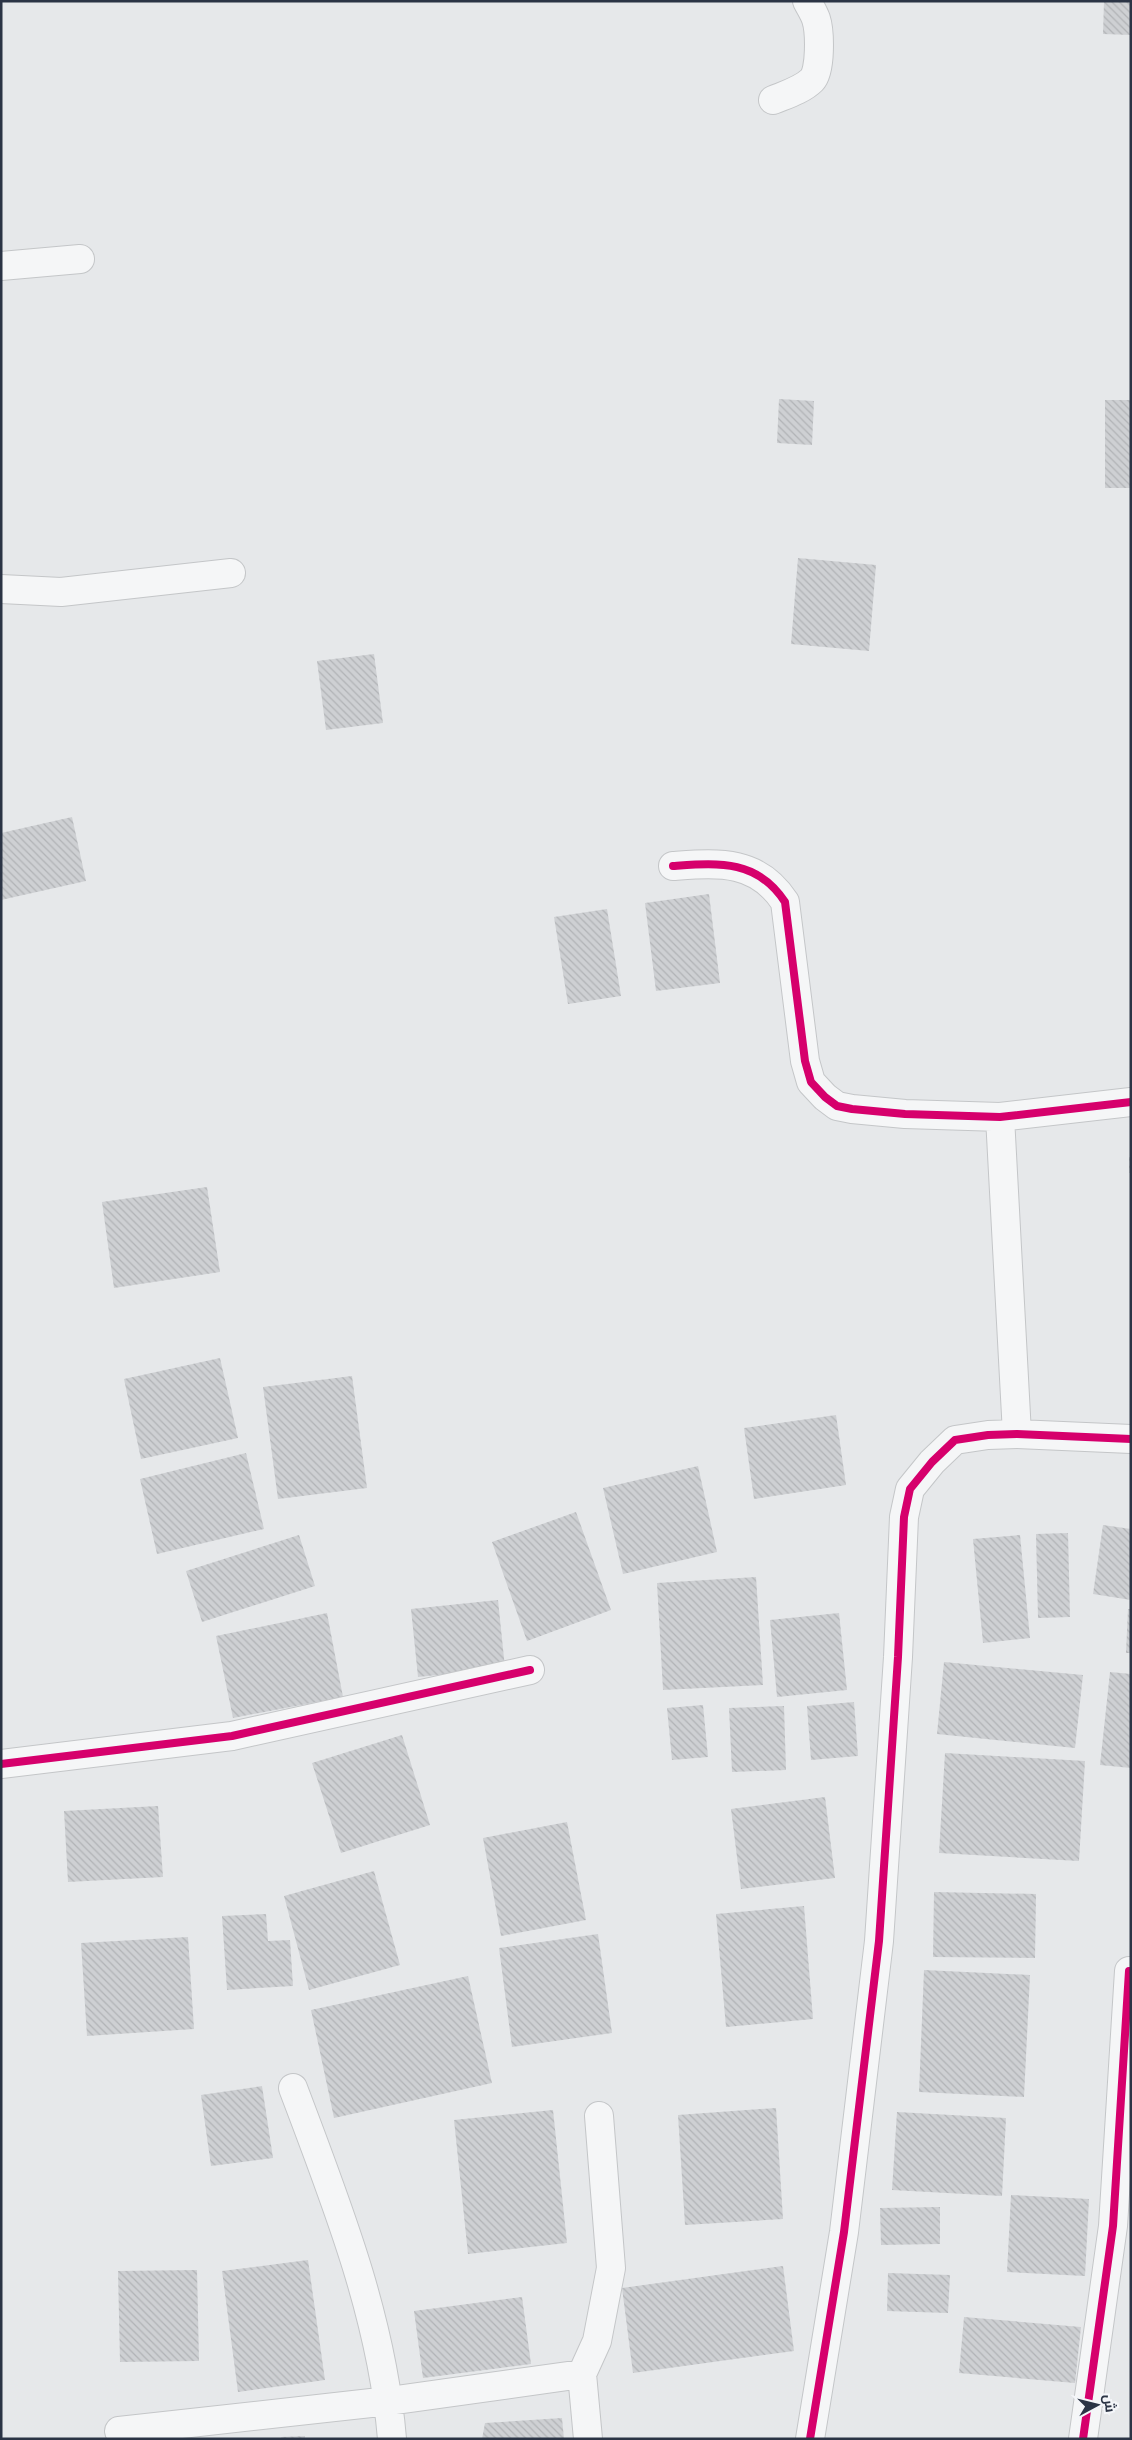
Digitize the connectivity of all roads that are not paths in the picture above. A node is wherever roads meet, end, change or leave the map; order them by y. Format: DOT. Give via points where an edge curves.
graph roads {
  1 [pos="807,1"];
  2 [pos="773,100"];
  3 [pos="80,259"];
  4 [pos="1,266"];
  5 [pos="231,573"];
  6 [pos="1,589"];
  7 [pos="673,866"];
  8 [pos="1131,1102"];
  9 [pos="1000,1116"];
  10 [pos="1017,1434"];
  11 [pos="1131,1439"];
  12 [pos="530,1670"];
  13 [pos="1,1764"];
  14 [pos="1128,1971"];
  15 [pos="294,2088"];
  16 [pos="599,2116"];
  17 [pos="582,2374"];
  18 [pos="389,2401"];
  19 [pos="119,2431"];
  20 [pos="392,2439"];
  21 [pos="588,2439"];
  22 [pos="810,2439"];
  23 [pos="1083,2439"];
  1 -- 2 [label="street" via="816,20 819,42 816,72 804,86"];
  3 -- 4 [label="street"];
  5 -- 6 [label="street" via="61,592"];
  7 -- 9 [label="street" via="720,864 749,870 781,895 785,902 805,1062 811,1082 825,1097 837,1106 852,1109"];
  8 -- 9 [label="street"];
  9 -- 10 [label="street"];
  10 -- 11 [label="street"];
  10 -- 22 [label="street" via="988,1434 955,1440 910,1489 904,1516 879,1941 844,2232"];
  12 -- 13 [label="street" via="232,1736"];
  14 -- 23 [label="street" via="1113,2226"];
  15 -- 18 [label="street" via="338,2207 364,2292"];
  16 -- 17 [label="street" via="611,2268 597,2341"];
  17 -- 18 [label="street"];
  17 -- 21 [label="street"];
  18 -- 19 [label="street"];
  18 -- 20 [label="street"];
}
